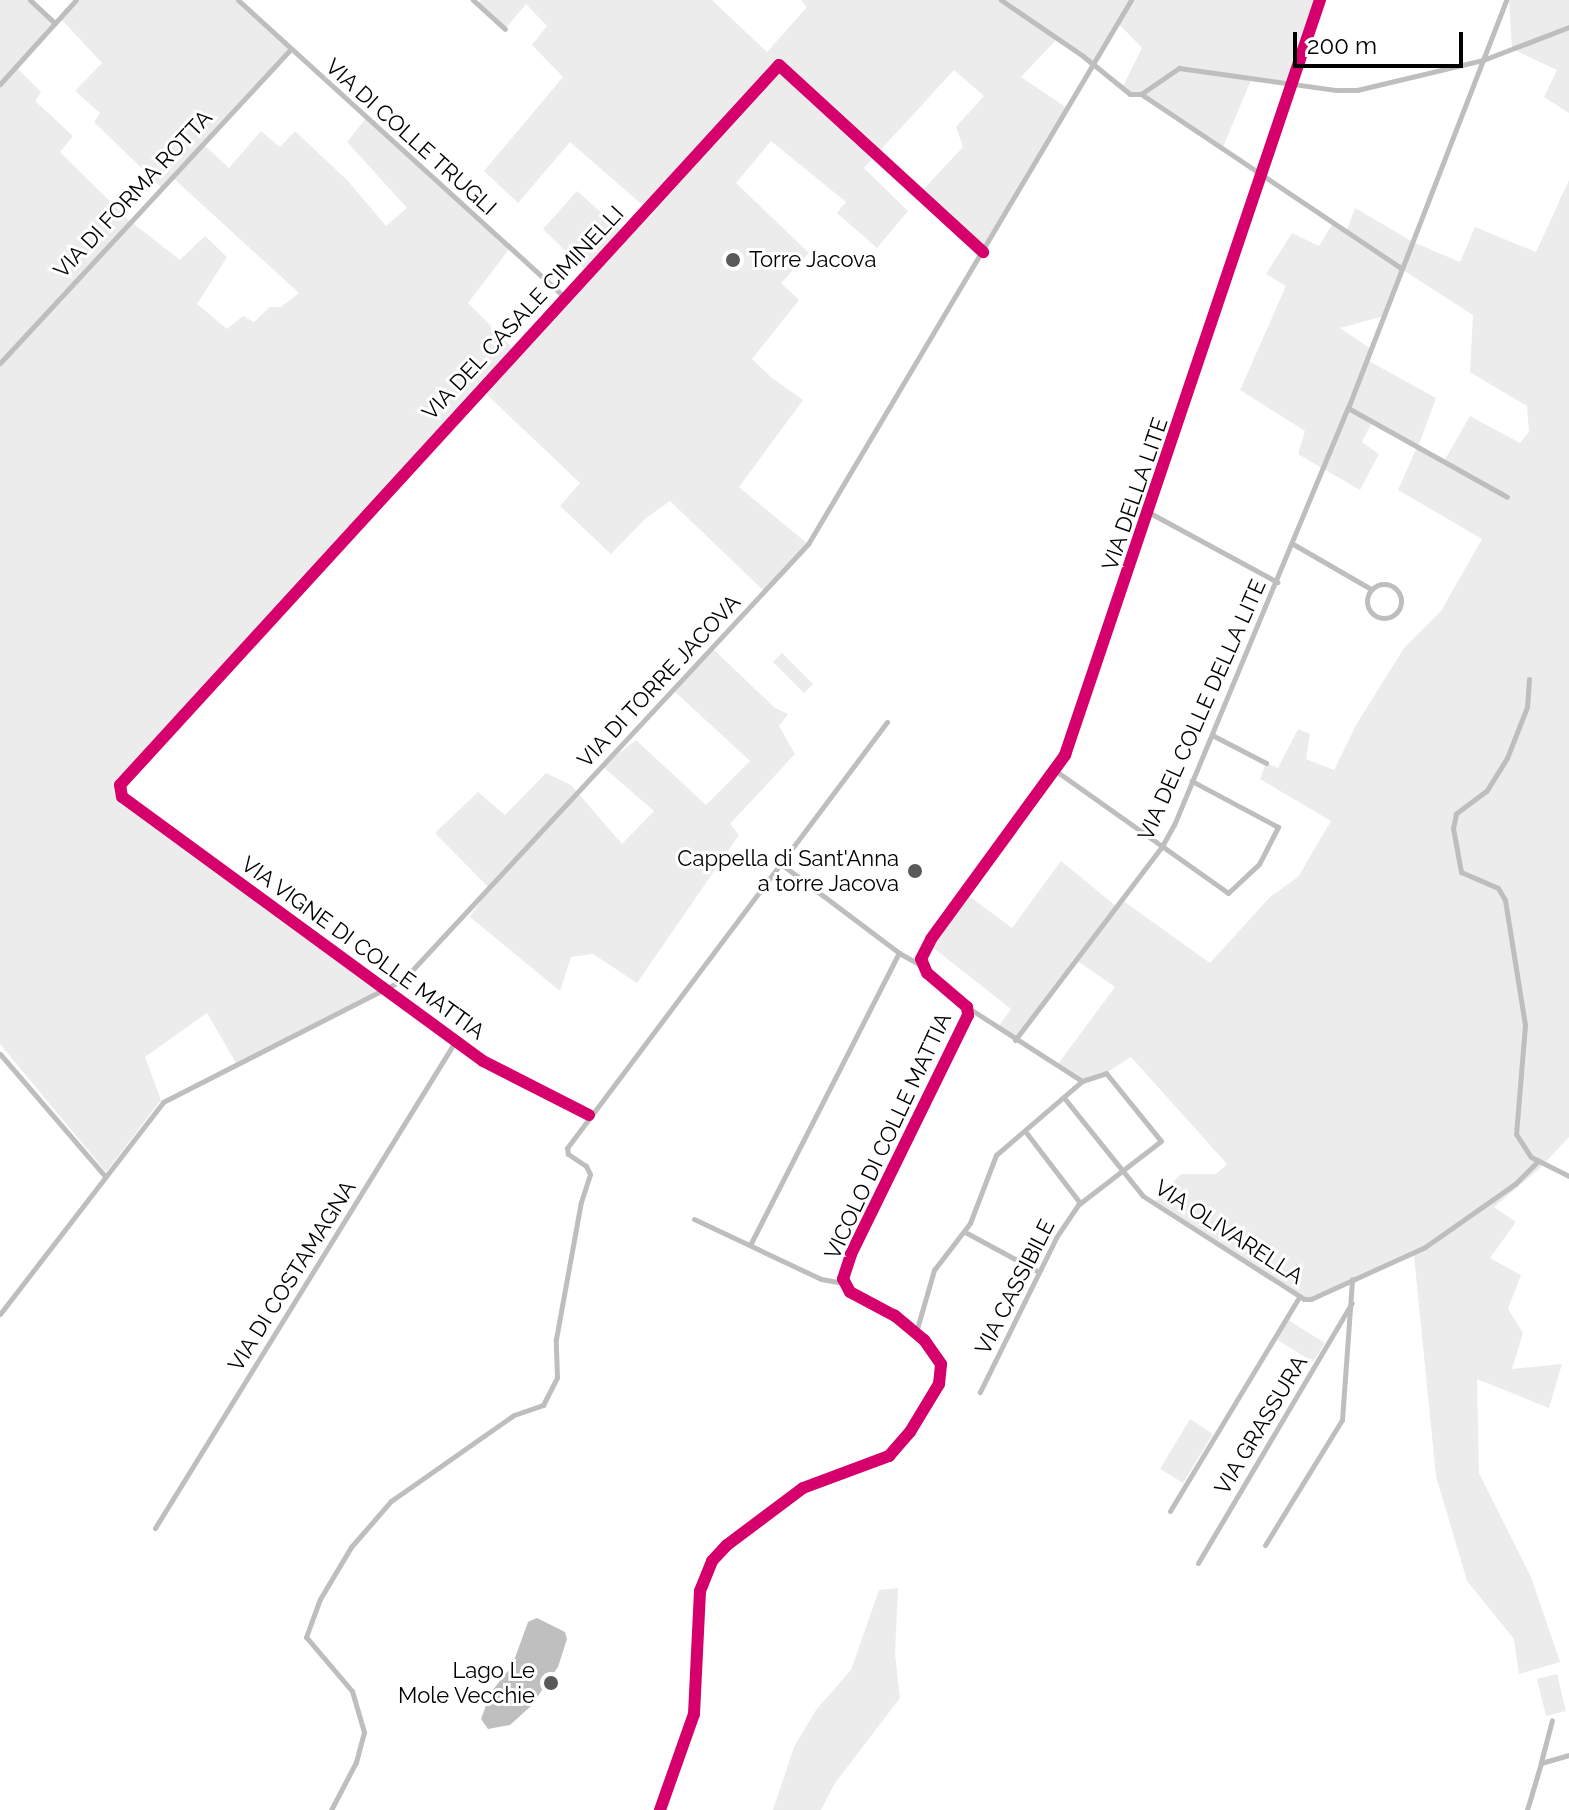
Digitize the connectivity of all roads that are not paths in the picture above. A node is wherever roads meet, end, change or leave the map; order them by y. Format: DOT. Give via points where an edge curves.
graph roads {
  1 [pos="30,0"];
  2 [pos="76,0"];
  3 [pos="238,0"];
  4 [pos="473,0"];
  5 [pos="1001,0"];
  6 [pos="1131,0"];
  7 [pos="1320,0"];
  8 [pos="1506,0"];
  9 [pos="55,23"];
  10 [pos="1569,27"];
  11 [pos="505,29"];
  12 [pos="291,49"];
  13 [pos="1483,60"];
  14 [pos="1091,66"];
  15 [pos="0,84"];
  16 [pos="1294,84"];
  17 [pos="1141,94"];
  18 [pos="1263,176"];
  19 [pos="983,252"];
  20 [pos="1402,269"];
  21 [pos="564,297"];
  22 [pos="0,363"];
  23 [pos="1348,408"];
  24 [pos="1507,497"];
  25 [pos="1150,513"];
  26 [pos="1293,544"];
  27 [pos="1277,582"];
  28 [pos="1371,589"];
  29 [pos="1529,679"];
  30 [pos="887,722"];
  31 [pos="1212,735"];
  32 [pos="1266,763"];
  33 [pos="1056,771"];
  34 [pos="1192,781"];
  35 [pos="122,797"];
  36 [pos="1161,848"];
  37 [pos="781,864"];
  38 [pos="899,953"];
  39 [pos="922,966"];
  40 [pos="388,989"];
  41 [pos="967,1007"];
  42 [pos="456,1040"];
  43 [pos="1015,1040"];
  44 [pos="0,1054"];
  45 [pos="1082,1081"];
  46 [pos="1064,1099"];
  47 [pos="589,1115"];
  48 [pos="1025,1131"];
  49 [pos="1538,1161"];
  50 [pos="1122,1172"];
  51 [pos="105,1176"];
  52 [pos="1569,1176"];
  53 [pos="1080,1203"];
  54 [pos="694,1219"];
  55 [pos="965,1232"];
  56 [pos="750,1245"];
  57 [pos="1039,1272"];
  58 [pos="1352,1279"];
  59 [pos="844,1283"];
  60 [pos="1299,1297"];
  61 [pos="1352,1303"];
  62 [pos="0,1314"];
  63 [pos="916,1332"];
  64 [pos="980,1392"];
  65 [pos="1170,1511"];
  66 [pos="155,1528"];
  67 [pos="1265,1545"];
  68 [pos="1198,1563"];
  69 [pos="1552,1720"];
  70 [pos="1569,1755"];
  71 [pos="1541,1763"];
  72 [pos="331,1810"];
  73 [pos="660,1810"];
  74 [pos="1527,1810"];
  1 -- 9 [label="street"];
  2 -- 9 [label="street"];
  3 -- 12 [label="street, VIA DI COLLE TRUGLI"];
  4 -- 11 [label="street"];
  5 -- 14 [label="street"];
  6 -- 14 [label="street, VIA DI TORRE JACOVA"];
  7 -- 16 [label="street, VIA DELLA LITE"];
  8 -- 13 [label="street, VIA DEL COLLE DELLA LITE"];
  9 -- 15 [label="street"];
  10 -- 13 [label="street"];
  12 -- 21 [label="street, VIA DI COLLE TRUGLI"];
  12 -- 22 [label="street, VIA DI FORMA ROTTA"];
  13 -- 16 [label="street" via="1354,91"];
  13 -- 20 [label="street, VIA DEL COLLE DELLA LITE"];
  14 -- 17 [label="street" via="1131,95"];
  14 -- 19 [label="street, VIA DI TORRE JACOVA"];
  16 -- 17 [label="street" via="1176,68"];
  16 -- 18 [label="street, VIA DELLA LITE"];
  17 -- 18 [label="street"];
  18 -- 20 [label="street"];
  18 -- 25 [label="street, VIA DELLA LITE"];
  19 -- 21 [label="street, VIA DEL CASALE CIMINELLI" via="779,65"];
  19 -- 40 [label="street, VIA DI TORRE JACOVA" via="808,544 410,974"];
  20 -- 23 [label="street, VIA DEL COLLE DELLA LITE"];
  21 -- 35 [label="street, VIA DEL CASALE CIMINELLI" via="122,782"];
  23 -- 24 [label="street"];
  23 -- 26 [label="street, VIA DEL COLLE DELLA LITE"];
  25 -- 27 [label="street"];
  25 -- 33 [label="street, VIA DELLA LITE" via="1082,713"];
  26 -- 27 [label="street, VIA DEL COLLE DELLA LITE"];
  26 -- 28 [label="street"];
  27 -- 31 [label="street, VIA DEL COLLE DELLA LITE"];
  28 -- 28 [label="street" via="1386,584 1395,588 1401,597 1398,612 1383,619 1373,615 1367,600"];
  29 -- 49 [label="street" via="1522,721 1505,762 1486,791 1456,814 1453,828 1461,872 1498,888 1505,900 1525,1019 1514,1128 1521,1145"];
  30 -- 37 [label="street"];
  31 -- 32 [label="street"];
  31 -- 34 [label="street, VIA DEL COLLE DELLA LITE"];
  33 -- 36 [label="street"];
  33 -- 39 [label="street, VIA DELLA LITE" via="931,939"];
  34 -- 36 [label="street, VIA DEL COLLE DELLA LITE"];
  34 -- 36 [label="street" via="1278,827 1259,864 1228,893"];
  35 -- 40 [label="street, VIA VIGNE DI COLLE MATTIA"];
  36 -- 43 [label="street, VIA DEL COLLE DELLA LITE"];
  37 -- 38 [label="street"];
  37 -- 47 [label="street"];
  38 -- 39 [label="street"];
  38 -- 56 [label="street"];
  39 -- 41 [label="street"];
  40 -- 42 [label="street, VIA VIGNE DI COLLE MATTIA"];
  40 -- 51 [label="street, VIA DI TORRE JACOVA" via="171,1096"];
  41 -- 43 [label="street"];
  41 -- 59 [label="street, VICOLO DI COLLE MATTIA" via="962,1031 851,1254"];
  42 -- 47 [label="street, VIA VIGNE DI COLLE MATTIA" via="497,1070"];
  42 -- 66 [label="street, VIA DI COSTAMAGNA"];
  43 -- 45 [label="street"];
  44 -- 51 [label="street"];
  45 -- 46 [label="street"];
  45 -- 50 [label="street, VIA CASSIBILE" via="1106,1073 1161,1141"];
  46 -- 48 [label="street"];
  46 -- 50 [label="street, VIA OLIVARELLA"];
  47 -- 72 [label="street" via="567,1151 590,1172 556,1339 558,1375 550,1392 540,1408 514,1415 380,1512 351,1547 313,1614 306,1637 351,1689 364,1729 358,1758"];
  48 -- 53 [label="street"];
  48 -- 55 [label="street" via="996,1155"];
  49 -- 52 [label="street"];
  49 -- 58 [label="street, VIA OLIVARELLA" via="1515,1184 1436,1240"];
  50 -- 53 [label="street, VIA CASSIBILE"];
  50 -- 60 [label="street, VIA OLIVARELLA" via="1143,1196"];
  51 -- 62 [label="street, VIA DI TORRE JACOVA"];
  53 -- 57 [label="street, VIA CASSIBILE"];
  54 -- 56 [label="street"];
  55 -- 57 [label="street"];
  55 -- 63 [label="street" via="934,1270"];
  56 -- 59 [label="street" via="821,1279"];
  57 -- 64 [label="street, VIA CASSIBILE"];
  58 -- 60 [label="street, VIA OLIVARELLA" via="1311,1299"];
  58 -- 61 [label="street"];
  59 -- 63 [label="street" via="850,1292"];
  60 -- 65 [label="street"];
  61 -- 67 [label="street" via="1342,1420"];
  61 -- 68 [label="street, VIA GRASSURA"];
  63 -- 73 [label="street" via="938,1358 942,1374 931,1401 902,1443 879,1461 797,1492 721,1549 708,1569 699,1593 694,1714"];
  69 -- 71 [label="street"];
  70 -- 71 [label="street"];
  71 -- 74 [label="street"];
}
